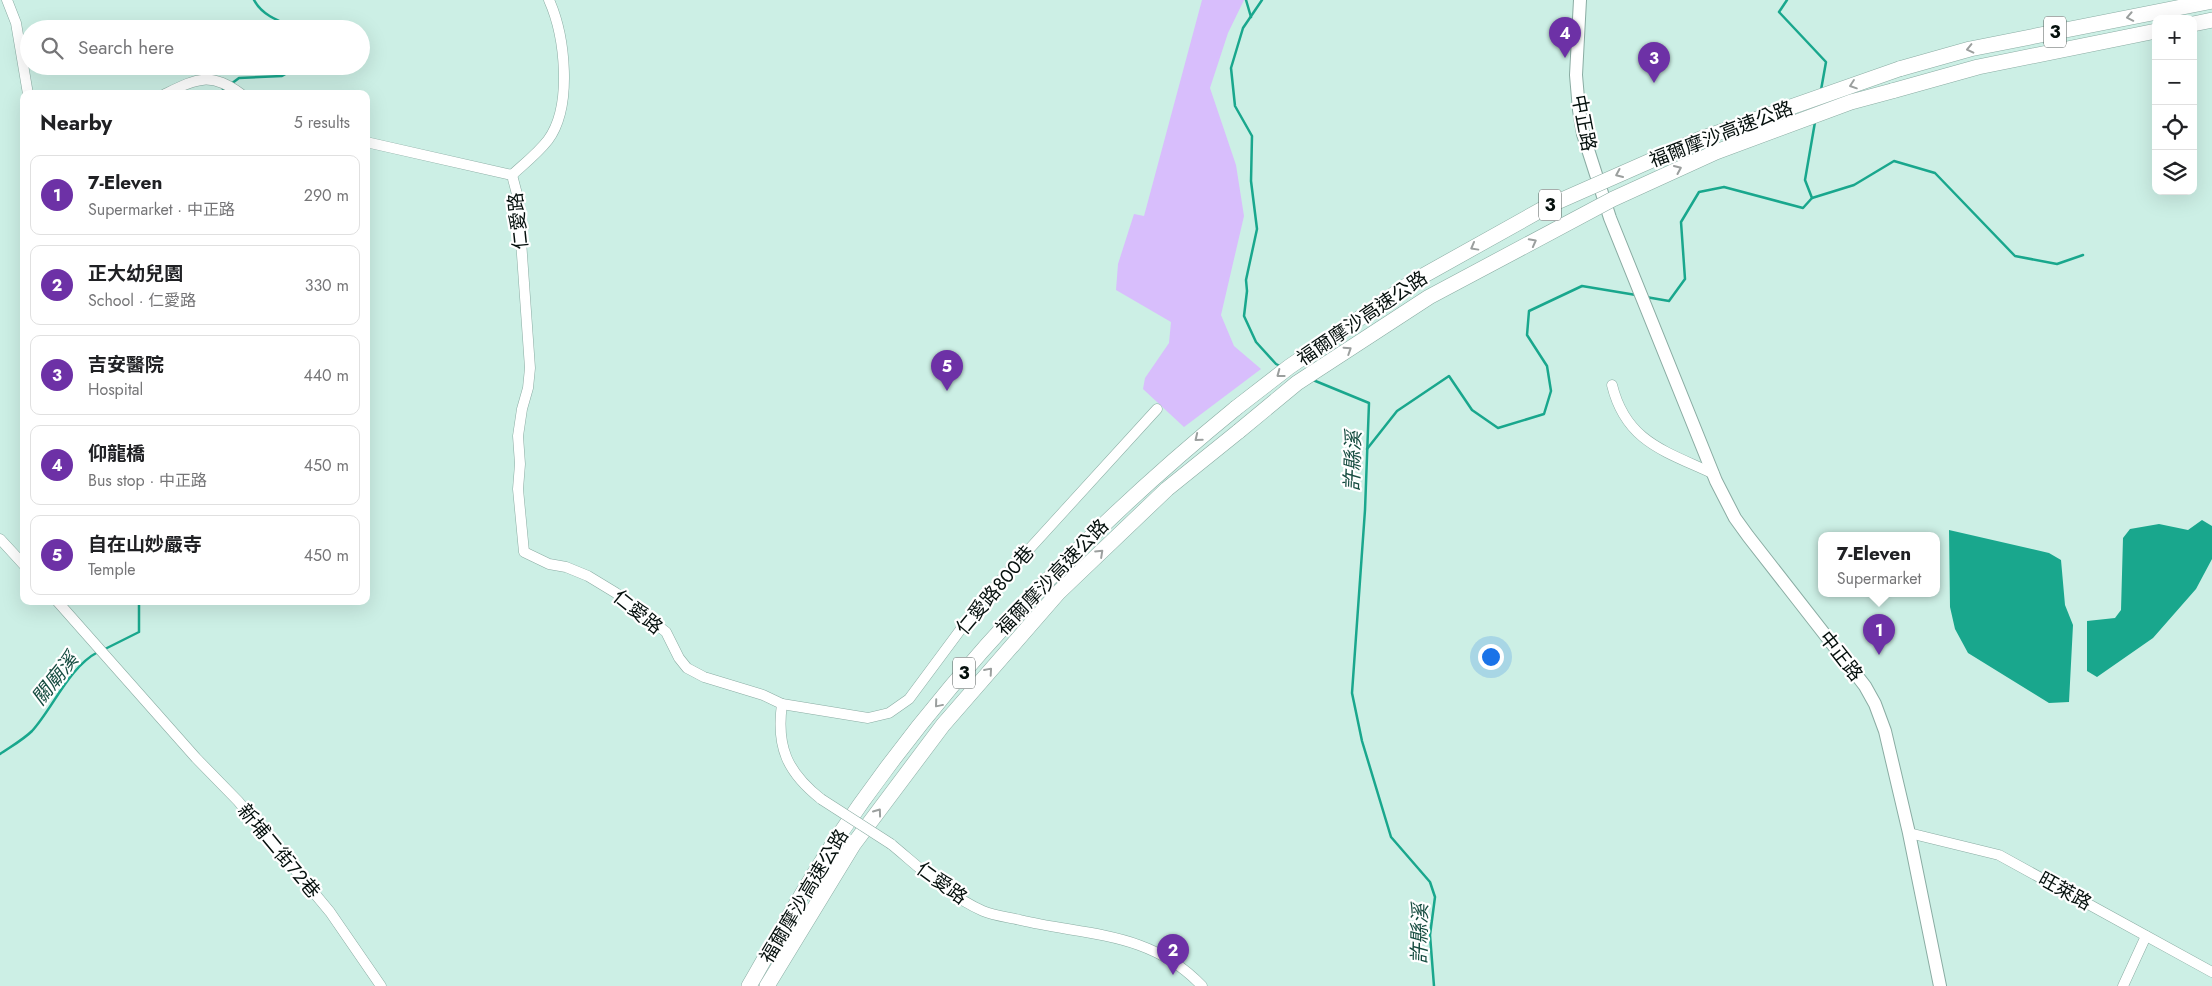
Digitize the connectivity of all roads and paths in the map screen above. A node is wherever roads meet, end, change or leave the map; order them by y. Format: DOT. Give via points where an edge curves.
graph roads {
  1 [pos="8,0"];
  2 [pos="549,0"];
  3 [pos="1580,0"];
  4 [pos="2212,1"];
  5 [pos="2212,20"];
  6 [pos="2197,23"];
  7 [pos="2152,32"];
  8 [pos="20,47"];
  9 [pos="25,75"];
  10 [pos="27,90"];
  11 [pos="173,90"];
  12 [pos="236,90"];
  13 [pos="370,143"];
  14 [pos="512,176"];
  15 [pos="1612,385"];
  16 [pos="1157,410"];
  17 [pos="1714,474"];
  18 [pos="0,539"];
  19 [pos="20,561"];
  20 [pos="60,605"];
  21 [pos="782,704"];
  22 [pos="1909,833"];
  23 [pos="2146,936"];
  24 [pos="2212,972"];
  25 [pos="381,986"];
  26 [pos="749,986"];
  27 [pos="767,986"];
  28 [pos="1202,986"];
  29 [pos="1940,986"];
  30 [pos="2123,986"];
  1 -- 8 [label="street"];
  2 -- 14 [label="street" via="557,19 564,64 561,110 548,140"];
  3 -- 17 [label="main road, 中正路" via="1576,75 1579,110 1593,167"];
  4 -- 26 [label="highway, 福爾摩沙高速公路 / 3, one-way, bridge" via="1970,49 1899,69 1700,139 1548,206 1412,282 1289,367 1183,451 1116,510 1000,630 905,744 833,845"];
  5 -- 6 [label="highway"];
  27 -- 7 [label="highway, 福爾摩沙高速公路 / 3, one-way, bridge" via="853,845 942,725 1058,593 1167,490 1297,383 1428,298 1613,199 1716,152 1851,102 1978,67"];
  9 -- 10 [label="street"];
  11 -- 12 [label="street" via="195,79 227,83"];
  13 -- 14 [label="street, 仁愛路"];
  14 -- 21 [label="street, 仁愛路" via="518,208 530,368 518,436 518,488 524,552 588,576 616,593 666,632 687,668 704,678 763,695"];
  15 -- 17 [label="street" via="1617,406 1634,430 1652,446"];
  16 -- 21 [label="street, 仁愛路800巷" via="981,602 910,699 889,713 868,718"];
  17 -- 22 [label="main road, 中正路" via="1748,536 1865,686 1885,731"];
  18 -- 19 [label="street"];
  20 -- 25 [label="street, 新埔二街72巷" via="238,801 330,912"];
  21 -- 28 [label="street, 仁愛路, bridge" via="781,740 787,761 801,783 820,799 891,844 960,899 985,912 1129,941 1174,963"];
  22 -- 23 [label="street, 旺萊路" via="1999,855"];
  22 -- 29 [label="main road, 中正路"];
  23 -- 24 [label="street, 旺萊路"];
  23 -- 30 [label="street"];
}
